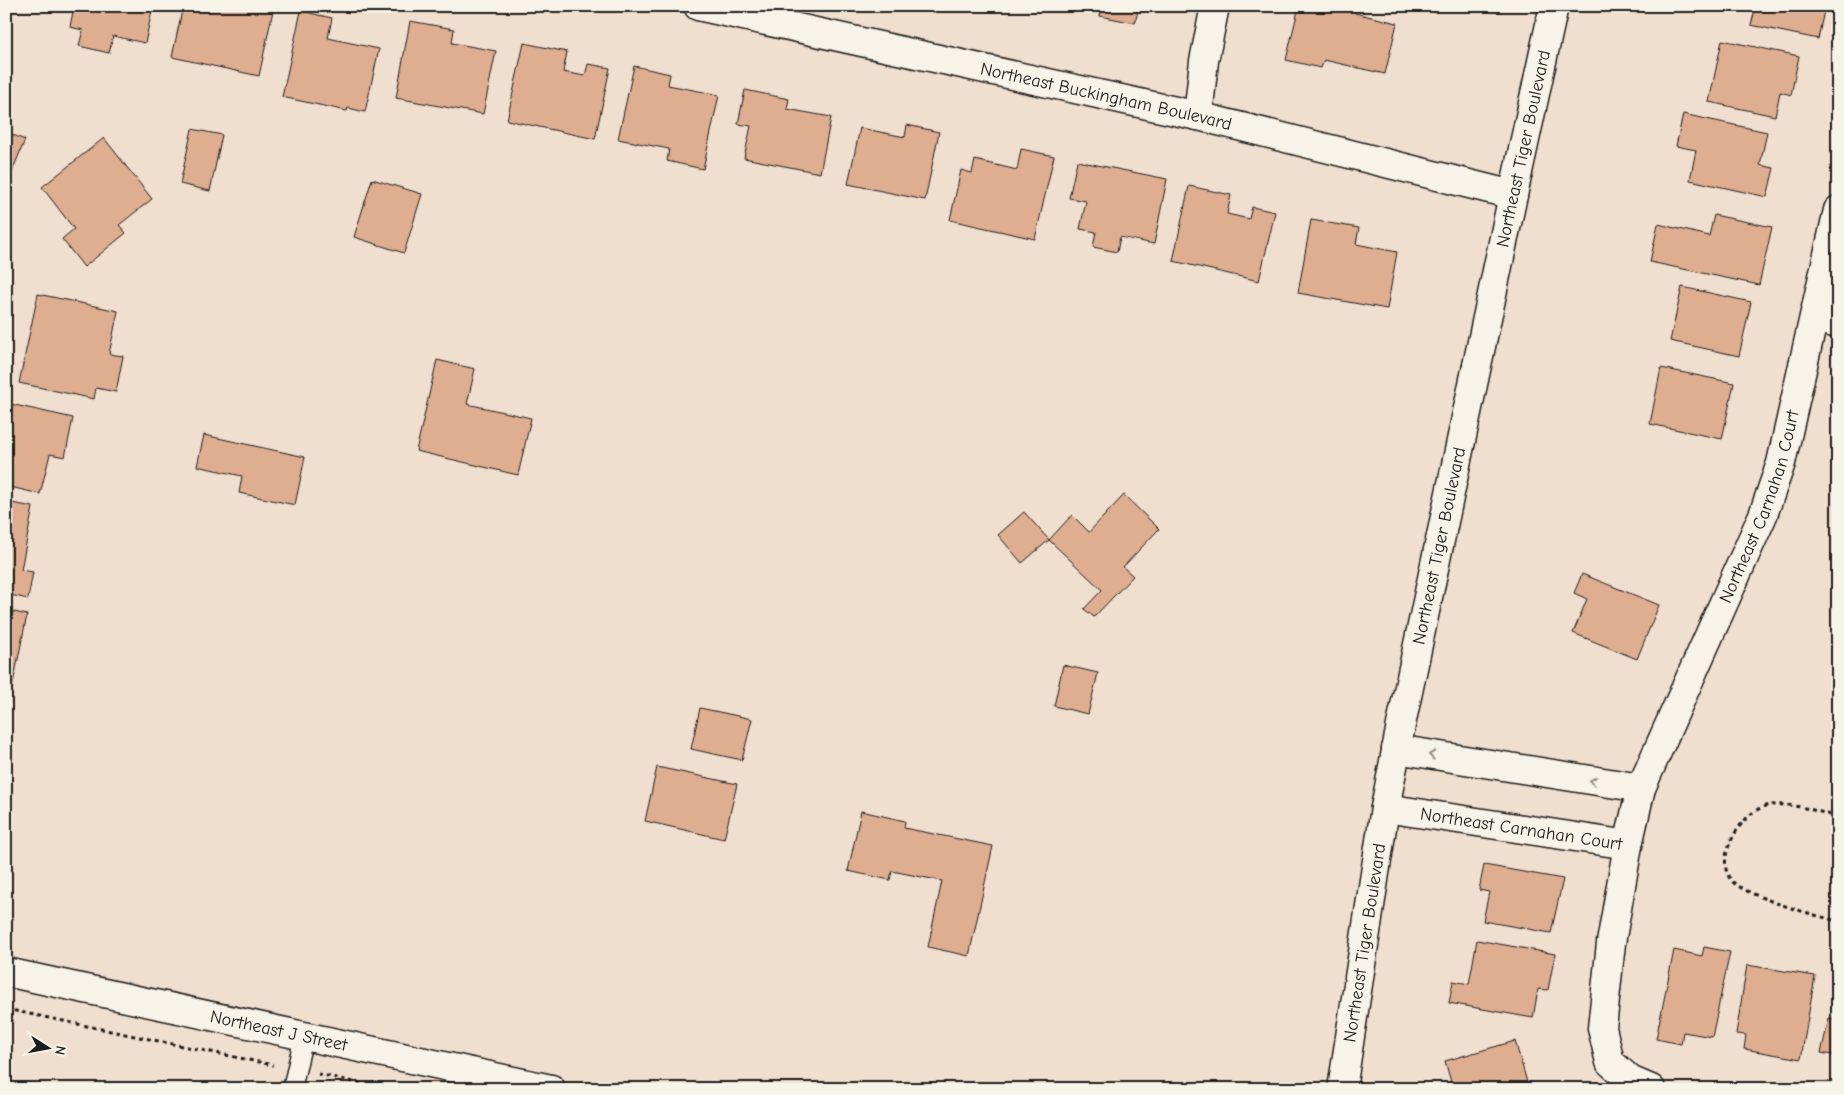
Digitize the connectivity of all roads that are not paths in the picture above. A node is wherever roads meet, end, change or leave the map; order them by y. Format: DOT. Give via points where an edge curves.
graph roads {
  1 [pos="698,6"];
  2 [pos="1215,6"];
  3 [pos="1554,6"];
  4 [pos="1198,116"];
  5 [pos="1512,195"];
  6 [pos="1838,210"];
  7 [pos="1826,321"];
  8 [pos="1396,749"];
  9 [pos="1641,788"];
  10 [pos="1386,808"];
  11 [pos="1628,845"];
  12 [pos="6,972"];
  13 [pos="304,1036"];
  14 [pos="292,1089"];
  15 [pos="551,1089"];
  16 [pos="1342,1089"];
  17 [pos="1650,1089"];
  1 -- 4 [label="street, Northeast Buckingham Boulevard"];
  2 -- 4 [label="street"];
  3 -- 5 [label="street, Northeast Tiger Boulevard"];
  4 -- 5 [label="street, Northeast Buckingham Boulevard"];
  5 -- 8 [label="street, Northeast Tiger Boulevard"];
  6 -- 7 [label="street, Northeast Carnahan Court"];
  7 -- 9 [label="street, Northeast Carnahan Court" via="1763,515"];
  9 -- 8 [label="street, one-way"];
  8 -- 10 [label="street, Northeast Tiger Boulevard"];
  9 -- 11 [label="street, Northeast Carnahan Court"];
  10 -- 11 [label="street, Northeast Carnahan Court"];
  10 -- 16 [label="street, Northeast Tiger Boulevard"];
  11 -- 17 [label="street" via="1611,943 1602,1028 1610,1062 1630,1080"];
  12 -- 13 [label="street, Northeast J Street"];
  13 -- 14 [label="lane"];
  13 -- 15 [label="street, Northeast J Street"];
}
